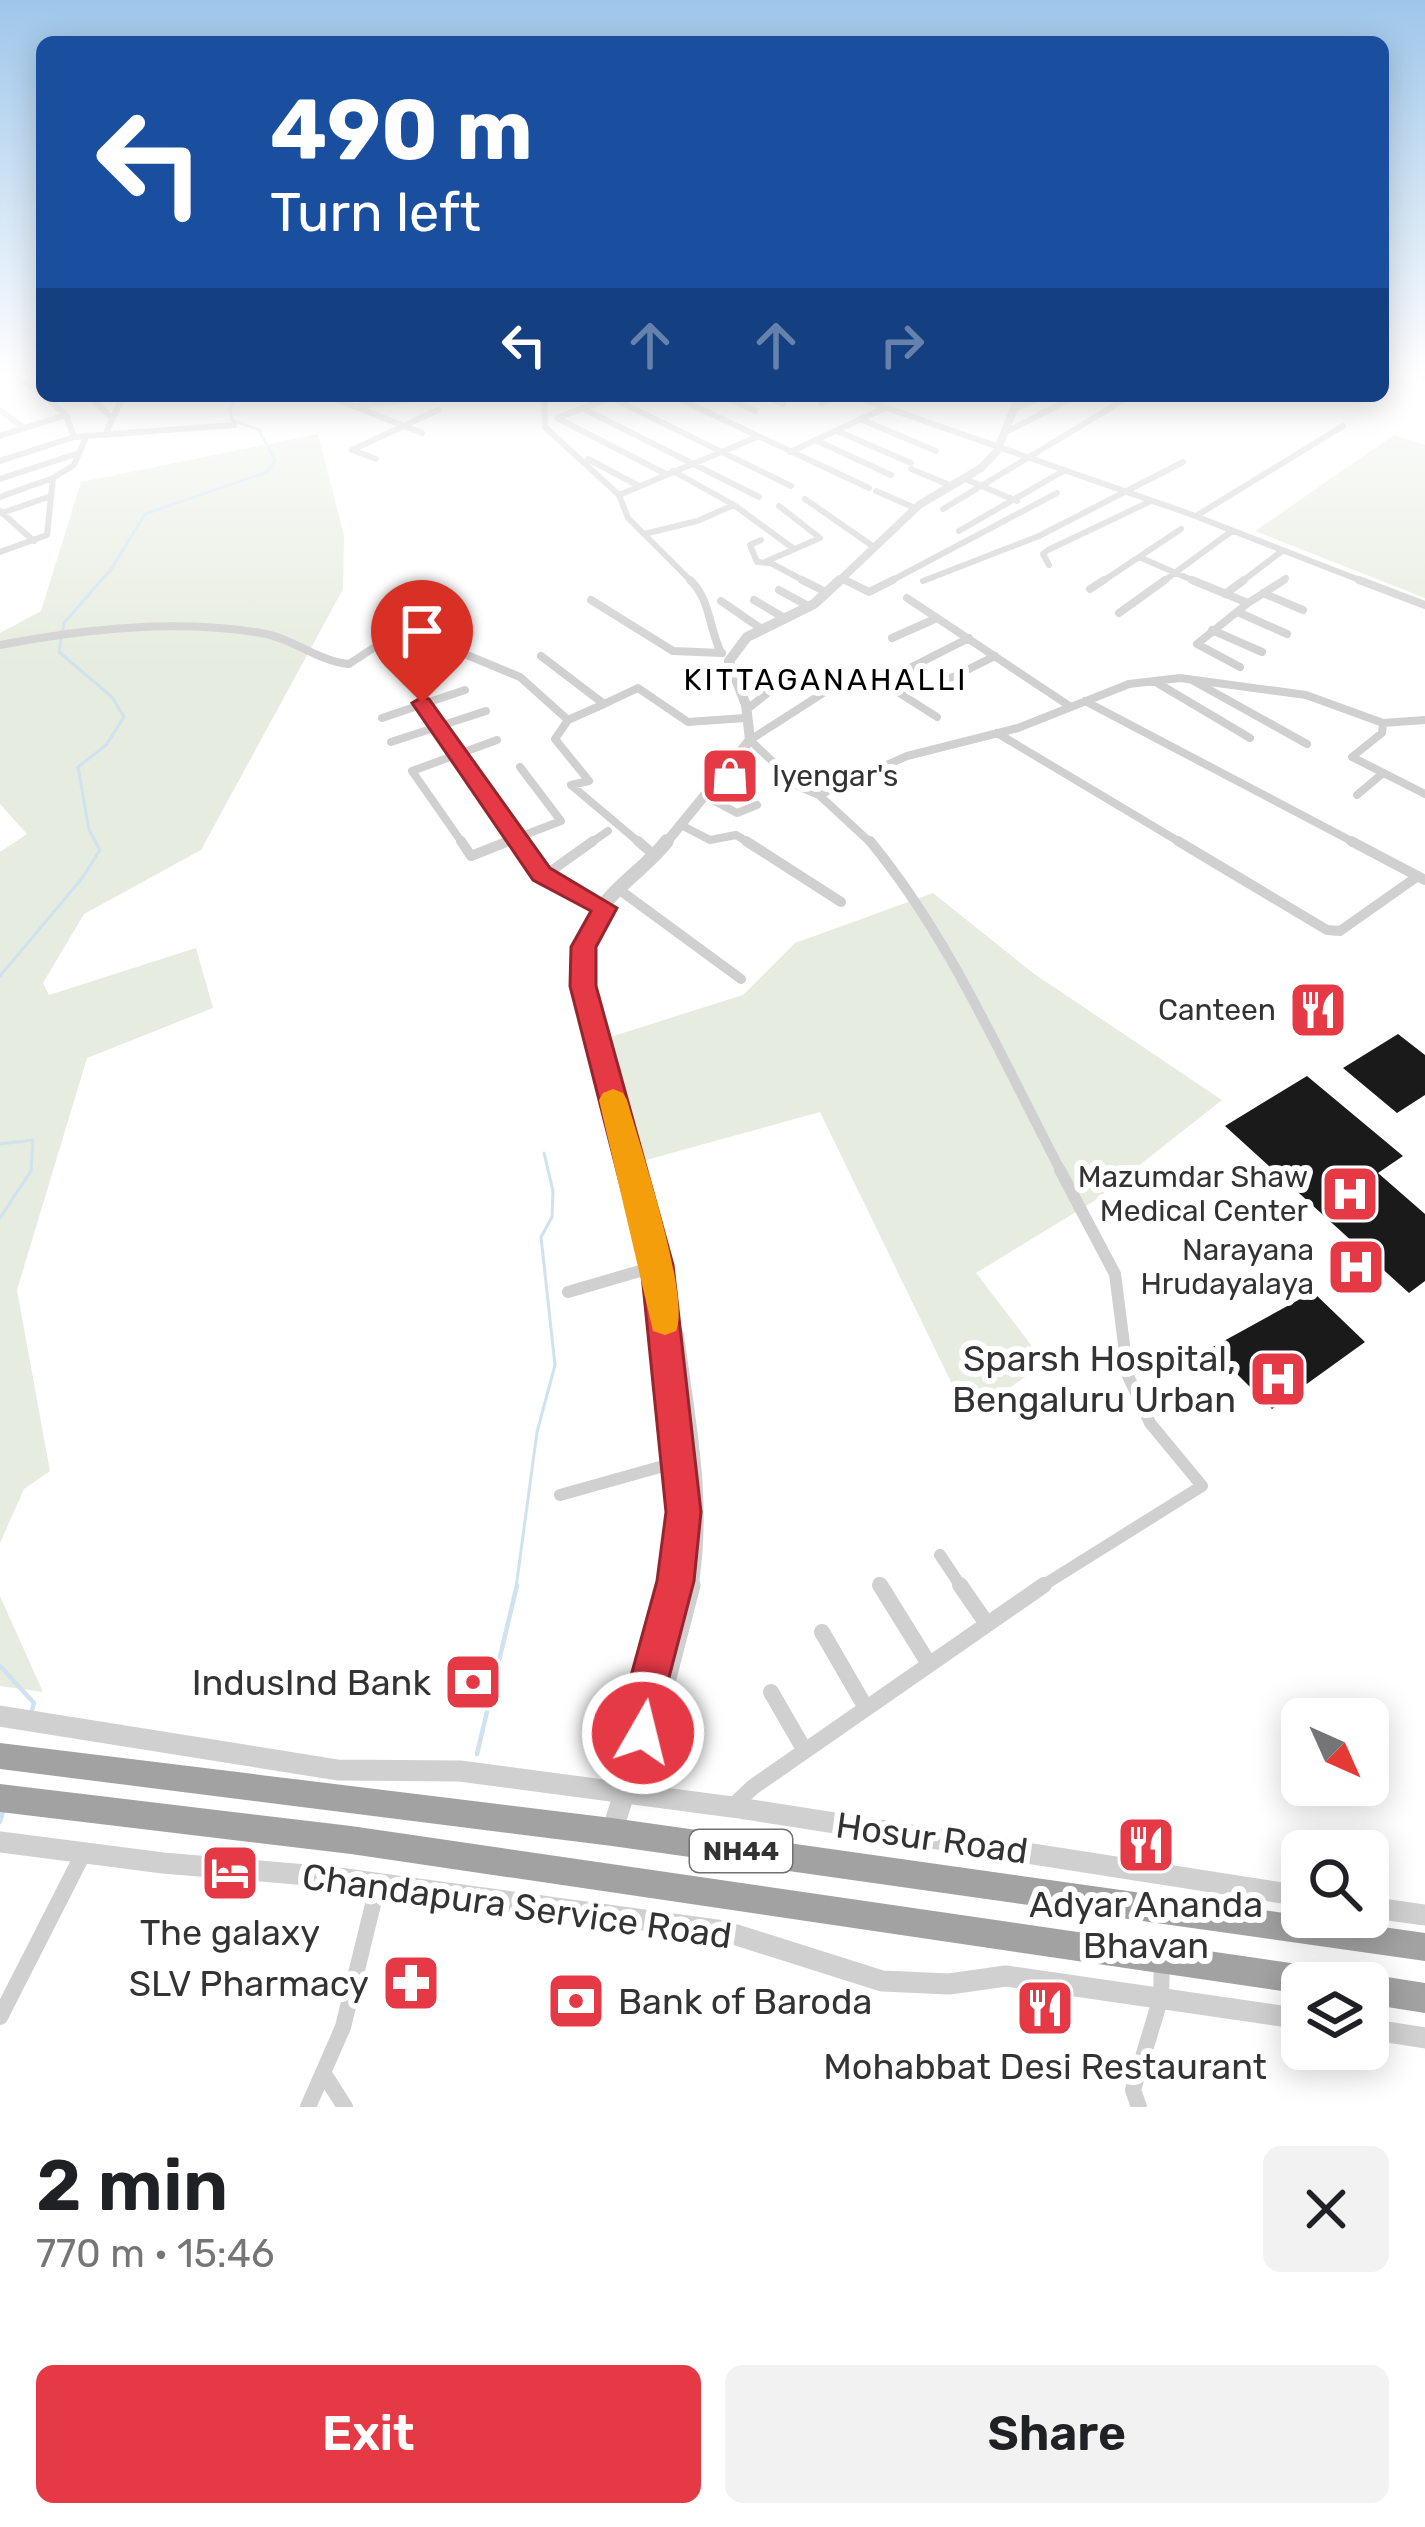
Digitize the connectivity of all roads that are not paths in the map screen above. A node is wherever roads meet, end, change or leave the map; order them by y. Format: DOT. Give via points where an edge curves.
graph roads {
  1 [pos="64,471"];
  2 [pos="593,471"];
  3 [pos="611,471"];
  4 [pos="666,471"];
  5 [pos="673,471"];
  6 [pos="707,471"];
  7 [pos="761,471"];
  8 [pos="833,471"];
  9 [pos="883,471"];
  10 [pos="926,471"];
  11 [pos="971,471"];
  12 [pos="1008,471"];
  13 [pos="1063,471"];
  14 [pos="1069,471"];
  15 [pos="1168,471"];
  16 [pos="1269,471"];
  17 [pos="669,473"];
  18 [pos="891,475"];
  19 [pos="53,478"];
  20 [pos="958,483"];
  21 [pos="639,486"];
  22 [pos="791,486"];
  23 [pos="984,487"];
  24 [pos="1057,493"];
  25 [pos="1130,494"];
  26 [pos="619,495"];
  27 [pos="51,496"];
  28 [pos="0,497"];
  29 [pos="759,497"];
  30 [pos="805,499"];
  31 [pos="1014,500"];
  32 [pos="1151,501"];
  33 [pos="734,505"];
  34 [pos="779,506"];
  35 [pos="916,508"];
  36 [pos="943,508"];
  37 [pos="1033,508"];
  38 [pos="1,512"];
  39 [pos="1196,516"];
  40 [pos="1180,530"];
  41 [pos="959,531"];
  42 [pos="1232,531"];
  43 [pos="644,534"];
  44 [pos="761,540"];
  45 [pos="34,541"];
  46 [pos="874,547"];
  47 [pos="794,549"];
  48 [pos="1282,551"];
  49 [pos="0,552"];
  50 [pos="1139,557"];
  51 [pos="770,563"];
  52 [pos="1049,565"];
  53 [pos="1172,571"];
  54 [pos="842,578"];
  55 [pos="1286,578"];
  56 [pos="923,581"];
  57 [pos="778,590"];
  58 [pos="1090,590"];
  59 [pos="826,592"];
  60 [pos="869,592"];
  61 [pos="1263,593"];
  62 [pos="1225,594"];
  63 [pos="879,598"];
  64 [pos="907,598"];
  65 [pos="591,600"];
  66 [pos="754,600"];
  67 [pos="721,602"];
  68 [pos="1248,603"];
  69 [pos="1425,605"];
  70 [pos="809,607"];
  71 [pos="1303,610"];
  72 [pos="1119,613"];
  73 [pos="1240,613"];
  74 [pos="937,618"];
  75 [pos="786,619"];
  76 [pos="763,630"];
  77 [pos="1212,630"];
  78 [pos="1287,634"];
  79 [pos="892,638"];
  80 [pos="969,638"];
  81 [pos="0,646"];
  82 [pos="1262,652"];
  83 [pos="726,653"];
  84 [pos="541,656"];
  85 [pos="994,656"];
  86 [pos="1240,667"];
  87 [pos="793,673"];
  88 [pos="949,679"];
  89 [pos="1189,679"];
  90 [pos="1154,681"];
  91 [pos="831,688"];
  92 [pos="465,690"];
  93 [pos="1085,701"];
  94 [pos="422,703"];
  95 [pos="604,704"];
  96 [pos="1071,707"];
  97 [pos="485,711"];
  98 [pos="745,714"];
  99 [pos="937,717"];
  100 [pos="382,718"];
  101 [pos="568,720"];
  102 [pos="1425,720"];
  103 [pos="1383,723"];
  104 [pos="440,727"];
  105 [pos="997,733"];
  106 [pos="1250,738"];
  107 [pos="497,740"];
  108 [pos="751,740"];
  109 [pos="391,742"];
  110 [pos="1307,744"];
  111 [pos="458,754"];
  112 [pos="520,767"];
  113 [pos="1378,770"];
  114 [pos="1425,790"];
  115 [pos="1357,794"];
  116 [pos="819,795"];
  117 [pos="705,796"];
  118 [pos="757,805"];
  119 [pos="681,825"];
  120 [pos="608,831"];
  121 [pos="515,842"];
  122 [pos="654,855"];
  123 [pos="544,876"];
  124 [pos="1421,878"];
  125 [pos="621,891"];
  126 [pos="841,902"];
  127 [pos="605,908"];
  128 [pos="741,980"];
  129 [pos="657,1265"];
  130 [pos="568,1292"];
  131 [pos="685,1460"];
  132 [pos="560,1495"];
  133 [pos="940,1555"];
  134 [pos="879,1583"];
  135 [pos="988,1624"];
  136 [pos="822,1632"];
  137 [pos="929,1664"];
  138 [pos="771,1692"];
  139 [pos="866,1708"];
  140 [pos="0,1716"];
  141 [pos="805,1751"];
  142 [pos="7,1756"];
  143 [pos="622,1794"];
  144 [pos="1,1798"];
  145 [pos="732,1807"];
  146 [pos="612,1832"];
  147 [pos="5,1842"];
  148 [pos="84,1852"];
  149 [pos="377,1884"];
  150 [pos="1281,1893"];
  151 [pos="1389,1909"];
  152 [pos="1425,1915"];
  153 [pos="1425,1947"];
  154 [pos="1162,1959"];
  155 [pos="1281,1977"];
  156 [pos="1389,1992"];
  157 [pos="1161,1997"];
  158 [pos="1425,1998"];
  159 [pos="1281,2016"];
  160 [pos="0,2017"];
  161 [pos="1389,2032"];
  162 [pos="1425,2038"];
  163 [pos="326,2077"];
  164 [pos="308,2107"];
  165 [pos="345,2107"];
  166 [pos="1139,2107"];
  1 -- 19 [label="street"];
  2 -- 26 [label="street"];
  3 -- 21 [label="street"];
  4 -- 17 [label="street"];
  5 -- 17 [label="street"];
  6 -- 29 [label="street"];
  7 -- 22 [label="street"];
  8 -- 35 [label="street"];
  9 -- 18 [label="street"];
  10 -- 20 [label="street"];
  11 -- 20 [label="street"];
  12 -- 23 [label="street"];
  13 -- 31 [label="street"];
  14 -- 25 [label="street"];
  15 -- 25 [label="street"];
  16 -- 39 [label="street"];
  17 -- 21 [label="street"];
  17 -- 33 [label="street"];
  19 -- 27 [label="street"];
  19 -- 28 [label="street"];
  20 -- 23 [label="street"];
  20 -- 35 [label="street"];
  21 -- 26 [label="street"];
  23 -- 31 [label="street"];
  23 -- 36 [label="street"];
  24 -- 37 [label="street"];
  25 -- 32 [label="street"];
  25 -- 56 [label="street"];
  26 -- 43 [label="street"];
  27 -- 38 [label="street"];
  27 -- 45 [label="street" via="47,535"];
  30 -- 46 [label="street"];
  31 -- 37 [label="street"];
  31 -- 41 [label="street"];
  32 -- 39 [label="street"];
  32 -- 52 [label="street" via="1048,550"];
  33 -- 43 [label="street"];
  33 -- 47 [label="street"];
  34 -- 47 [label="street" via="820,536"];
  35 -- 46 [label="street"];
  37 -- 60 [label="street"];
  38 -- 45 [label="street"];
  39 -- 42 [label="street"];
  40 -- 50 [label="street"];
  42 -- 48 [label="street"];
  42 -- 53 [label="street"];
  43 -- 83 [label="street" via="698,587 708,626"];
  44 -- 51 [label="street" via="750,545 757,562"];
  45 -- 49 [label="street"];
  46 -- 54 [label="street"];
  47 -- 51 [label="street"];
  48 -- 62 [label="street"];
  48 -- 69 [label="street"];
  50 -- 53 [label="street"];
  50 -- 58 [label="street"];
  51 -- 59 [label="street"];
  53 -- 62 [label="street"];
  53 -- 72 [label="street"];
  54 -- 59 [label="street"];
  54 -- 60 [label="street"];
  55 -- 61 [label="street"];
  57 -- 70 [label="street"];
  59 -- 70 [label="street"];
  60 -- 63 [label="street"];
  61 -- 68 [label="street"];
  61 -- 71 [label="street"];
  62 -- 68 [label="street"];
  64 -- 74 [label="street"];
  65 -- 83 [label="street" via="673,651"];
  66 -- 75 [label="street"];
  67 -- 76 [label="street"];
  68 -- 73 [label="street"];
  70 -- 75 [label="street"];
  73 -- 77 [label="street"];
  73 -- 78 [label="street"];
  74 -- 79 [label="street"];
  74 -- 80 [label="street"];
  75 -- 76 [label="street"];
  76 -- 83 [label="street"];
  77 -- 82 [label="street"];
  77 -- 86 [label="street" via="1197,644 1206,657"];
  80 -- 85 [label="street"];
  80 -- 99 [label="street" via="882,682"];
  81 -- 101 [label="street" via="159,630 270,634 337,664 409,631 520,677"];
  83 -- 98 [label="street"];
  84 -- 95 [label="street"];
  85 -- 88 [label="street"];
  85 -- 96 [label="street"];
  87 -- 98 [label="street"];
  89 -- 90 [label="street"];
  89 -- 103 [label="street" via="1306,694"];
  89 -- 110 [label="street"];
  90 -- 93 [label="street"];
  90 -- 106 [label="street"];
  91 -- 108 [label="street"];
  92 -- 94 [label="street"];
  93 -- 96 [label="street"];
  93 -- 124 [label="street"];
  94 -- 100 [label="street"];
  94 -- 104 [label="street"];
  95 -- 98 [label="street" via="638,688 688,722"];
  95 -- 101 [label="street"];
  96 -- 105 [label="street"];
  97 -- 104 [label="street"];
  98 -- 108 [label="street"];
  101 -- 122 [label="street" via="555,739 589,781 572,785"];
  102 -- 103 [label="street"];
  103 -- 113 [label="street" via="1352,758"];
  104 -- 109 [label="street"];
  104 -- 111 [label="street"];
  105 -- 116 [label="street" via="908,756"];
  105 -- 124 [label="street" via="1327,930 1340,931"];
  107 -- 111 [label="street"];
  108 -- 116 [label="street" via="798,786"];
  108 -- 117 [label="street"];
  111 -- 121 [label="street"];
  111 -- 121 [label="street" via="412,771 414,777 471,856"];
  112 -- 121 [label="street" via="561,821"];
  113 -- 114 [label="street"];
  113 -- 115 [label="street"];
  116 -- 135 [label="street" via="902,880 951,963 1115,1274 1128,1376 1150,1423 1202,1486"];
  117 -- 118 [label="street" via="737,813"];
  117 -- 119 [label="street"];
  119 -- 122 [label="street"];
  119 -- 126 [label="street" via="710,840 736,835"];
  120 -- 123 [label="street"];
  121 -- 123 [label="street"];
  122 -- 125 [label="street"];
  123 -- 127 [label="street"];
  125 -- 127 [label="street"];
  125 -- 128 [label="street"];
  127 -- 129 [label="street" via="584,947 583,986"];
  129 -- 130 [label="street"];
  129 -- 131 [label="street" via="666,1326 676,1334"];
  131 -- 132 [label="street"];
  131 -- 143 [label="street" via="697,1527 692,1579 654,1722"];
  133 -- 135 [label="street"];
  134 -- 137 [label="street"];
  135 -- 137 [label="street"];
  136 -- 139 [label="street"];
  137 -- 139 [label="street"];
  138 -- 141 [label="street"];
  139 -- 141 [label="street"];
  140 -- 143 [label="street" via="338,1770 460,1771"];
  141 -- 145 [label="street"];
  142 -- 146 [label="highway, Hosur Road / NH44"];
  143 -- 145 [label="street"];
  143 -- 146 [label="street"];
  144 -- 154 [label="highway, NH44" via="350,1840"];
  145 -- 150 [label="street"];
  146 -- 153 [label="highway, Hosur Road / NH44"];
  147 -- 148 [label="street, Chandapura Service Road"];
  148 -- 149 [label="street, Chandapura Service Road"];
  148 -- 160 [label="street"];
  149 -- 157 [label="street, Chandapura Service Road" via="724,1931 882,1981 1006,1976"];
  149 -- 163 [label="street"];
  151 -- 152 [label="street"];
  154 -- 155 [label="highway, NH44"];
  154 -- 157 [label="street"];
  156 -- 158 [label="highway"];
  157 -- 159 [label="street, Chandapura Service Road"];
  157 -- 166 [label="street" via="1132,2090"];
  161 -- 162 [label="street"];
  163 -- 164 [label="street"];
  163 -- 165 [label="street"];
}
